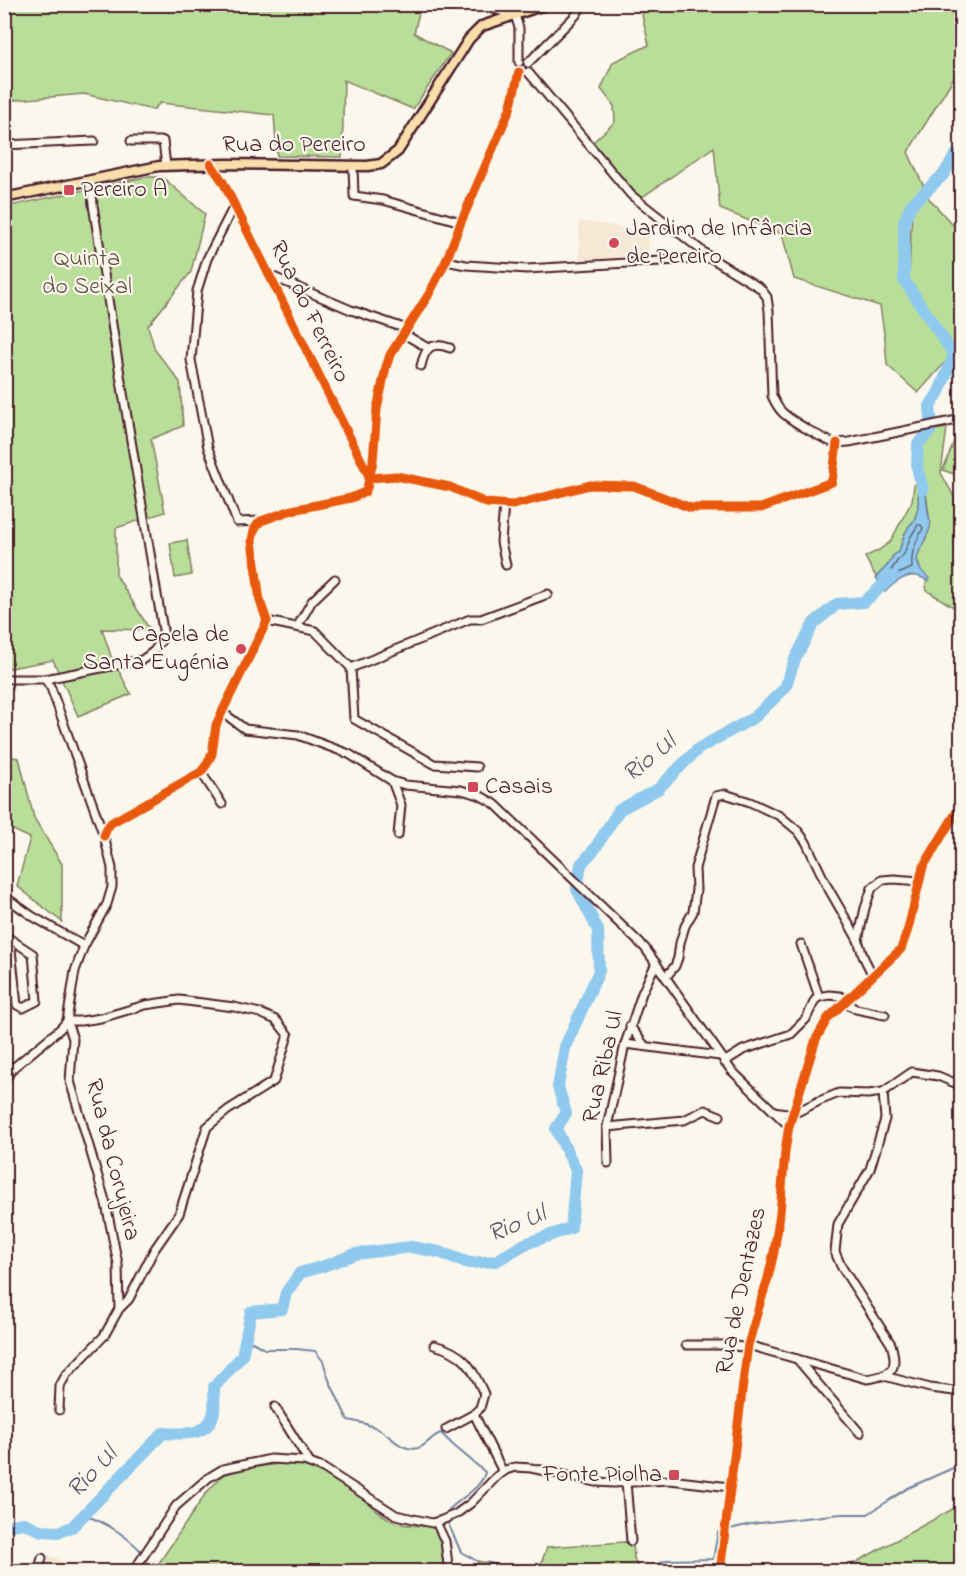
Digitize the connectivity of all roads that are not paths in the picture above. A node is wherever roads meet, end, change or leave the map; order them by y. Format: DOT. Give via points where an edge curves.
graph roads {
  1 [pos="475,4"];
  2 [pos="547,4"];
  3 [pos="583,4"];
  4 [pos="515,15"];
  5 [pos="519,62"];
  6 [pos="528,63"];
  7 [pos="519,72"];
  8 [pos="528,72"];
  9 [pos="94,141"];
  10 [pos="131,141"];
  11 [pos="4,145"];
  12 [pos="211,164"];
  13 [pos="226,164"];
  14 [pos="166,166"];
  15 [pos="353,166"];
  16 [pos="91,180"];
  17 [pos="223,182"];
  18 [pos="4,198"];
  19 [pos="234,206"];
  20 [pos="461,222"];
  21 [pos="711,258"];
  22 [pos="446,261"];
  23 [pos="269,275"];
  24 [pos="405,331"];
  25 [pos="428,348"];
  26 [pos="450,348"];
  27 [pos="421,366"];
  28 [pos="962,419"];
  29 [pos="837,443"];
  30 [pos="370,478"];
  31 [pos="504,504"];
  32 [pos="261,521"];
  33 [pos="506,565"];
  34 [pos="336,579"];
  35 [pos="548,594"];
  36 [pos="267,621"];
  37 [pos="297,627"];
  38 [pos="351,668"];
  39 [pos="4,679"];
  40 [pos="45,679"];
  41 [pos="222,712"];
  42 [pos="477,767"];
  43 [pos="201,772"];
  44 [pos="392,781"];
  45 [pos="962,803"];
  46 [pos="222,804"];
  47 [pos="398,835"];
  48 [pos="104,836"];
  49 [pos="920,881"];
  50 [pos="4,896"];
  51 [pos="4,936"];
  52 [pos="858,940"];
  53 [pos="801,944"];
  54 [pos="84,946"];
  55 [pos="13,963"];
  56 [pos="656,963"];
  57 [pos="4,964"];
  58 [pos="665,976"];
  59 [pos="873,976"];
  60 [pos="649,981"];
  61 [pos="819,997"];
  62 [pos="846,1001"];
  63 [pos="885,1015"];
  64 [pos="67,1021"];
  65 [pos="630,1026"];
  66 [pos="625,1044"];
  67 [pos="645,1046"];
  68 [pos="722,1059"];
  69 [pos="4,1062"];
  70 [pos="13,1068"];
  71 [pos="4,1081"];
  72 [pos="962,1086"];
  73 [pos="883,1092"];
  74 [pos="773,1111"];
  75 [pos="793,1114"];
  76 [pos="720,1116"];
  77 [pos="789,1126"];
  78 [pos="608,1127"];
  79 [pos="608,1164"];
  80 [pos="119,1309"];
  81 [pos="434,1345"];
  82 [pos="686,1345"];
  83 [pos="748,1346"];
  84 [pos="797,1359"];
  85 [pos="884,1376"];
  86 [pos="962,1392"];
  87 [pos="275,1407"];
  88 [pos="59,1410"];
  89 [pos="474,1414"];
  90 [pos="446,1429"];
  91 [pos="860,1433"];
  92 [pos="310,1463"];
  93 [pos="503,1472"];
  94 [pos="626,1482"];
  95 [pos="730,1487"];
  96 [pos="436,1522"];
  97 [pos="631,1541"];
  98 [pos="42,1558"];
  99 [pos="38,1572"];
  100 [pos="133,1572"];
  101 [pos="449,1572"];
  102 [pos="720,1572"];
  1 -- 4 [label="street"];
  2 -- 4 [label="main road, Rua do Pereiro"];
  3 -- 6 [label="street"];
  4 -- 5 [label="street"];
  4 -- 15 [label="main road, Rua do Pereiro" via="482,26 469,39 399,151 381,164"];
  5 -- 6 [label="street"];
  5 -- 7 [label="street"];
  6 -- 8 [label="street"];
  7 -- 8 [label="street"];
  7 -- 20 [label="street" via="510,109"];
  8 -- 21 [label="street" via="631,195"];
  9 -- 11 [label="street"];
  10 -- 14 [label="street" via="163,141"];
  12 -- 13 [label="main road, Rua do Pereiro"];
  12 -- 14 [label="main road, Rua do Pereiro"];
  12 -- 17 [label="street, Rua do Ferreiro"];
  13 -- 15 [label="main road, Rua do Pereiro"];
  13 -- 17 [label="street"];
  14 -- 16 [label="main road, Rua do Pereiro"];
  15 -- 20 [label="street" via="354,196"];
  16 -- 18 [label="main road, Rua do Pereiro"];
  16 -- 40 [label="street" via="164,636 142,660"];
  17 -- 19 [label="street, Rua do Ferreiro"];
  19 -- 23 [label="street, Rua do Ferreiro"];
  19 -- 32 [label="street" via="207,259 197,291 191,360 208,448 237,522"];
  20 -- 22 [label="street"];
  21 -- 22 [label="street" via="527,269"];
  21 -- 29 [label="street" via="753,282 767,297 771,387 776,405 790,419"];
  22 -- 24 [label="street"];
  23 -- 24 [label="street"];
  23 -- 30 [label="street, Rua do Ferreiro"];
  24 -- 25 [label="street"];
  24 -- 30 [label="street" via="390,355 382,379"];
  25 -- 26 [label="street" via="440,344"];
  25 -- 27 [label="street"];
  28 -- 29 [label="street"];
  29 -- 31 [label="street" via="832,482 760,508 691,508 634,486 590,485"];
  30 -- 31 [label="street" via="396,476"];
  30 -- 32 [label="street" via="360,495"];
  31 -- 33 [label="street" via="501,542"];
  32 -- 36 [label="street" via="254,529 252,541 260,601"];
  34 -- 37 [label="street" via="312,600"];
  35 -- 38 [label="street" via="480,619 470,619"];
  36 -- 37 [label="street"];
  36 -- 41 [label="street"];
  37 -- 38 [label="street" via="315,631"];
  38 -- 42 [label="street" via="354,719 434,764"];
  39 -- 40 [label="street"];
  40 -- 48 [label="street, Rua da Corujeira"];
  41 -- 43 [label="street" via="212,754"];
  41 -- 44 [label="street" via="245,729 298,735 349,754"];
  43 -- 46 [label="street"];
  43 -- 48 [label="street" via="115,821"];
  44 -- 47 [label="street" via="401,805"];
  44 -- 56 [label="street" via="461,790 495,804"];
  45 -- 49 [label="street, Rua de Dentazes" via="923,867"];
  48 -- 54 [label="street, Rua da Corujeira" via="112,887"];
  49 -- 52 [label="street" via="882,880 872,888"];
  49 -- 59 [label="street, Rua de Dentazes" via="901,949"];
  50 -- 54 [label="street"];
  51 -- 55 [label="street"];
  51 -- 55 [label="street" via="33,954 37,1001 23,1008 17,1005"];
  52 -- 58 [label="street" via="798,831 780,816 725,794 716,796 695,868 693,912 685,926 675,966"];
  52 -- 59 [label="street"];
  53 -- 61 [label="street"];
  54 -- 64 [label="street, Rua da Corujeira" via="75,971"];
  55 -- 57 [label="street"];
  56 -- 58 [label="street"];
  56 -- 60 [label="street, Rua Riba Ul"];
  58 -- 60 [label="street"];
  58 -- 68 [label="street"];
  59 -- 62 [label="street, Rua de Dentazes"];
  60 -- 65 [label="street, Rua Riba Ul"];
  61 -- 62 [label="street" via="840,996"];
  61 -- 68 [label="street" via="790,1034"];
  62 -- 63 [label="street" via="856,1009"];
  62 -- 75 [label="street, Rua de Dentazes" via="828,1018 816,1039"];
  64 -- 70 [label="street"];
  64 -- 80 [label="street, Rua da Corujeira" via="73,1039 70,1081 106,1204 118,1264"];
  64 -- 80 [label="street" via="101,1018 179,1000 260,1013 276,1020 288,1035 274,1081 207,1127 179,1214 154,1250 129,1299"];
  65 -- 66 [label="street, Rua Riba Ul"];
  65 -- 67 [label="street"];
  66 -- 67 [label="street"];
  66 -- 78 [label="street, Rua Riba Ul"];
  67 -- 68 [label="street"];
  68 -- 74 [label="street"];
  69 -- 70 [label="street"];
  70 -- 71 [label="street"];
  72 -- 73 [label="street" via="938,1076 912,1072"];
  73 -- 75 [label="street" via="839,1093"];
  73 -- 85 [label="street" via="885,1119 870,1170 838,1224 836,1252 891,1344 893,1368"];
  74 -- 75 [label="street"];
  74 -- 77 [label="street"];
  75 -- 77 [label="street, Rua de Dentazes"];
  76 -- 78 [label="street" via="705,1110 684,1120"];
  77 -- 83 [label="street, Rua de Dentazes" via="774,1252"];
  78 -- 79 [label="street, Rua Riba Ul"];
  80 -- 88 [label="street" via="104,1336 66,1375 60,1386"];
  81 -- 89 [label="street" via="449,1349 468,1363 484,1394"];
  82 -- 83 [label="street"];
  83 -- 84 [label="street"];
  83 -- 95 [label="street, Rua de Dentazes"];
  84 -- 85 [label="street" via="867,1379"];
  84 -- 91 [label="street"];
  85 -- 86 [label="street"];
  87 -- 92 [label="street"];
  89 -- 90 [label="street"];
  89 -- 93 [label="street"];
  92 -- 96 [label="street" via="396,1515"];
  92 -- 100 [label="street" via="271,1459 223,1469 208,1478 176,1506"];
  93 -- 94 [label="street" via="525,1467 596,1482"];
  93 -- 96 [label="street" via="471,1503"];
  94 -- 95 [label="street" via="670,1480"];
  94 -- 97 [label="street"];
  95 -- 102 [label="street, Rua de Dentazes"];
  96 -- 101 [label="street" via="446,1541"];
  98 -- 99 [label="street"];
}
